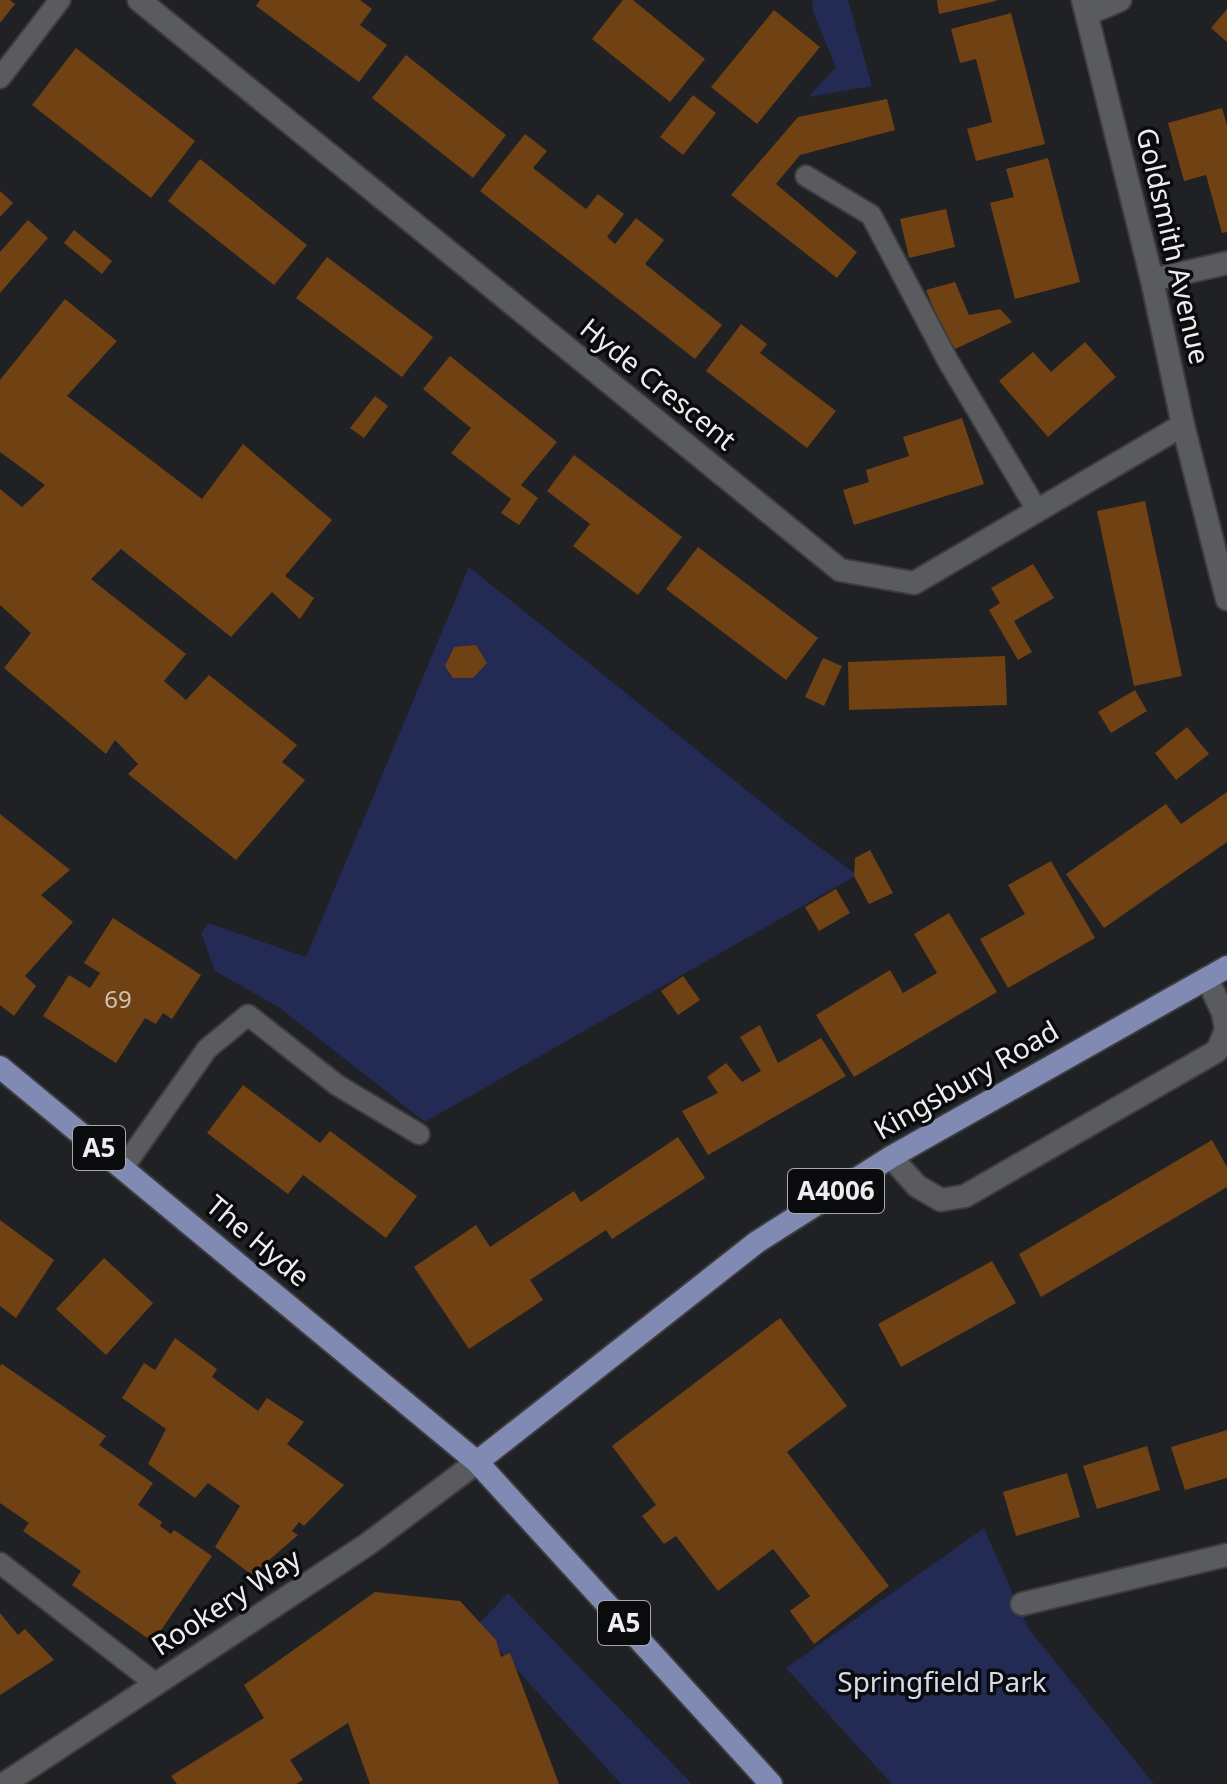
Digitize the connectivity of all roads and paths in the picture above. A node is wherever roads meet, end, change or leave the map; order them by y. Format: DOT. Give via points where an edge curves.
graph roads {
  1 [pos="60,0"];
  2 [pos="139,0"];
  3 [pos="1120,0"];
  4 [pos="1085,7"];
  5 [pos="0,78"];
  6 [pos="806,176"];
  7 [pos="1227,263"];
  8 [pos="1152,280"];
  9 [pos="1183,425"];
  10 [pos="1037,510"];
  11 [pos="1227,599"];
  12 [pos="1227,967"];
  13 [pos="1207,978"];
  14 [pos="0,1067"];
  15 [pos="419,1134"];
  16 [pos="891,1157"];
  17 [pos="123,1168"];
  18 [pos="477,1462"];
  19 [pos="1227,1555"];
  20 [pos="0,1563"];
  21 [pos="1022,1604"];
  22 [pos="156,1684"];
  23 [pos="4,1784"];
  24 [pos="771,1784"];
  1 -- 5 [label="lane"];
  2 -- 10 [label="street, Hyde Crescent" via="840,570 914,583"];
  3 -- 4 [label="street"];
  4 -- 8 [label="street, Goldsmith Avenue"];
  6 -- 10 [label="lane" via="871,215 948,361"];
  7 -- 8 [label="street"];
  8 -- 9 [label="street, Goldsmith Avenue"];
  9 -- 10 [label="street, Hyde Crescent"];
  9 -- 11 [label="street, Goldsmith Avenue"];
  12 -- 13 [label="main road, Kingsbury Road / A4006"];
  13 -- 16 [label="main road, Kingsbury Road / A4006"];
  13 -- 16 [label="street" via="1226,1030 1217,1051 965,1196 941,1200 917,1186"];
  14 -- 17 [label="main road, The Hyde / A5"];
  15 -- 17 [label="lane" via="337,1085 248,1015 207,1049"];
  16 -- 18 [label="main road, Kingsbury Road / A4006" via="757,1242"];
  17 -- 18 [label="main road, The Hyde / A5"];
  18 -- 22 [label="street, Rookery Way" via="368,1544"];
  18 -- 24 [label="main road, A5"];
  19 -- 21 [label="street"];
  20 -- 22 [label="lane"];
  22 -- 23 [label="street, Rookery Way"];
}
